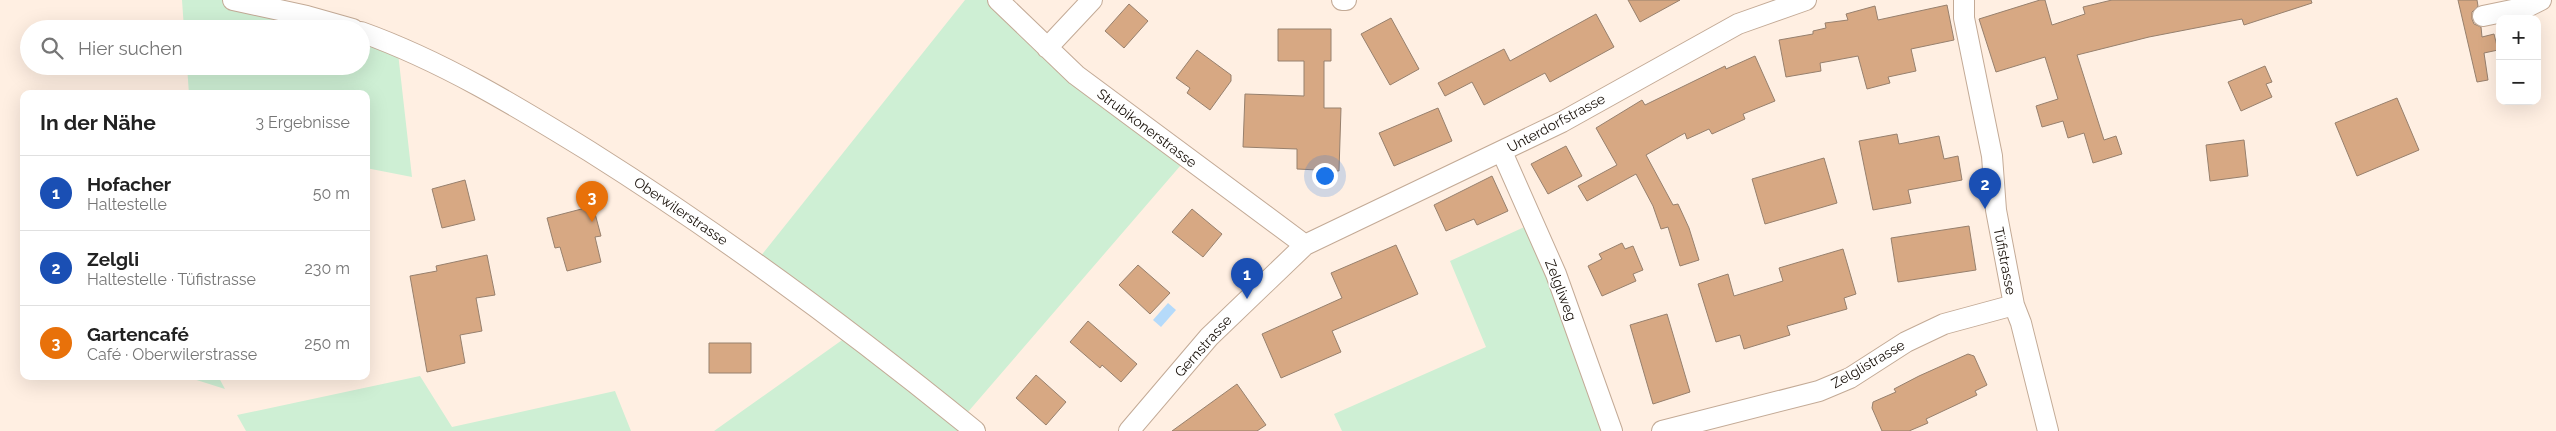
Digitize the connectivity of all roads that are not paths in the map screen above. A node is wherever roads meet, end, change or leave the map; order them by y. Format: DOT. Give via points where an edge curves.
graph roads {
  1 [pos="233,0"];
  2 [pos="998,0"];
  3 [pos="1092,0"];
  4 [pos="1806,0"];
  5 [pos="1964,0"];
  6 [pos="2541,0"];
  7 [pos="2483,16"];
  8 [pos="321,20"];
  9 [pos="370,35"];
  10 [pos="1047,48"];
  11 [pos="1502,152"];
  12 [pos="1305,245"];
  13 [pos="2014,305"];
  14 [pos="974,431"];
  15 [pos="1129,431"];
  16 [pos="1612,431"];
  17 [pos="1662,431"];
  18 [pos="2048,431"];
  1 -- 8 [label="street"];
  2 -- 10 [label="street, Strubikonerstrasse"];
  3 -- 10 [label="street"];
  4 -- 11 [label="street, Unterdorfstrasse" via="1738,24"];
  5 -- 13 [label="street, Tüfistrasse" via="1964,18 1992,156 1996,210"];
  6 -- 7 [label="street" via="2527,7"];
  9 -- 14 [label="street, Oberwilerstrasse" via="397,44 474,83 645,186 786,283"];
  10 -- 12 [label="street, Strubikonerstrasse" via="1110,101"];
  11 -- 12 [label="street, Unterdorfstrasse"];
  11 -- 16 [label="street, Zelgliweg" via="1556,274"];
  12 -- 15 [label="street, Gernstrasse" via="1209,337"];
  13 -- 17 [label="street, Zelglistrasse" via="1944,324 1906,342 1850,378 1819,391"];
  13 -- 18 [label="street, Tüfistrasse" via="2022,323"];
}
